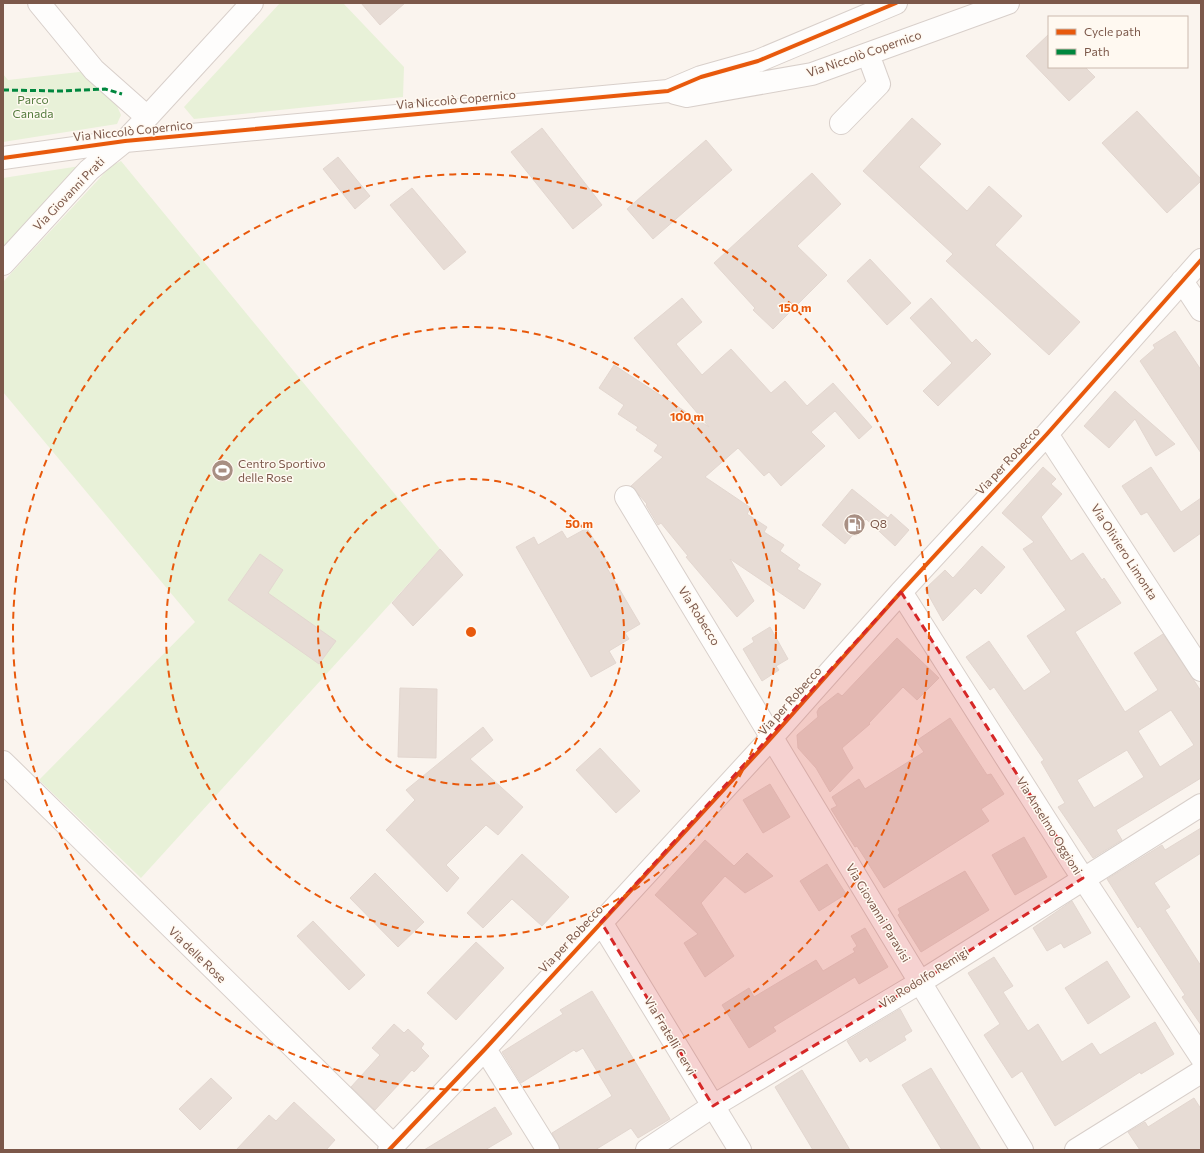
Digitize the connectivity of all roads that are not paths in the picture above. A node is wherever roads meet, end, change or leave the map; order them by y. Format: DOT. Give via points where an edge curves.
graph roads {
  1 [pos="39,3"];
  2 [pos="252,3"];
  3 [pos="896,3"];
  4 [pos="1008,3"];
  5 [pos="868,54"];
  6 [pos="668,91"];
  7 [pos="147,117"];
  8 [pos="841,123"];
  9 [pos="125,141"];
  10 [pos="3,158"];
  11 [pos="1201,260"];
  12 [pos="3,264"];
  13 [pos="1182,281"];
  14 [pos="1201,310"];
  15 [pos="1047,434"];
  16 [pos="626,497"];
  17 [pos="901,592"];
  18 [pos="1201,670"];
  19 [pos="773,736"];
  20 [pos="3,762"];
  21 [pos="1201,805"];
  22 [pos="1083,878"];
  23 [pos="601,922"];
  24 [pos="920,983"];
  25 [pos="485,1049"];
  26 [pos="1201,1057"];
  27 [pos="1201,1072"];
  28 [pos="713,1106"];
  29 [pos="391,1148"];
  30 [pos="548,1150"];
  31 [pos="647,1150"];
  32 [pos="740,1150"];
  33 [pos="1022,1150"];
  34 [pos="1076,1150"];
  1 -- 7 [label="street" via="94,70"];
  2 -- 7 [label="street, Via Giovanni Prati"];
  3 -- 6 [label="street, Via Niccolò Copernico" via="758,61 701,77"];
  4 -- 5 [label="street, Via Niccolò Copernico"];
  5 -- 6 [label="street, Via Niccolò Copernico" via="812,74 687,96"];
  5 -- 8 [label="street" via="879,84"];
  6 -- 9 [label="street, Via Niccolò Copernico"];
  7 -- 9 [label="street, Via Giovanni Prati"];
  9 -- 10 [label="street, Via Niccolò Copernico"];
  9 -- 12 [label="street, Via Giovanni Prati" via="89,170"];
  11 -- 13 [label="street, Via per Robecco"];
  13 -- 14 [label="street"];
  13 -- 15 [label="street, Via per Robecco"];
  15 -- 17 [label="street, Via per Robecco"];
  15 -- 18 [label="street, Via Oliviero Limonta"];
  16 -- 19 [label="street, Via Robecco"];
  17 -- 19 [label="street, Via per Robecco"];
  17 -- 22 [label="street, Via Anselmo Oggioni"];
  19 -- 23 [label="street, Via per Robecco"];
  19 -- 24 [label="street, Via Giovanni Paravisi"];
  20 -- 29 [label="street, Via delle Rose"];
  21 -- 22 [label="street, Via Rodolfo Remigi"];
  22 -- 24 [label="street, Via Rodolfo Remigi"];
  22 -- 26 [label="street, Via Anselmo Oggioni"];
  23 -- 25 [label="street, Via per Robecco"];
  23 -- 28 [label="street, Via Fratelli Cervi"];
  24 -- 28 [label="street, Via Rodolfo Remigi"];
  24 -- 33 [label="street, Via Giovanni Paravisi"];
  25 -- 29 [label="street, Via per Robecco"];
  25 -- 30 [label="street"];
  27 -- 34 [label="street"];
  28 -- 31 [label="street, Via Rodolfo Remigi"];
  28 -- 32 [label="street, Via Fratelli Cervi"];
}
